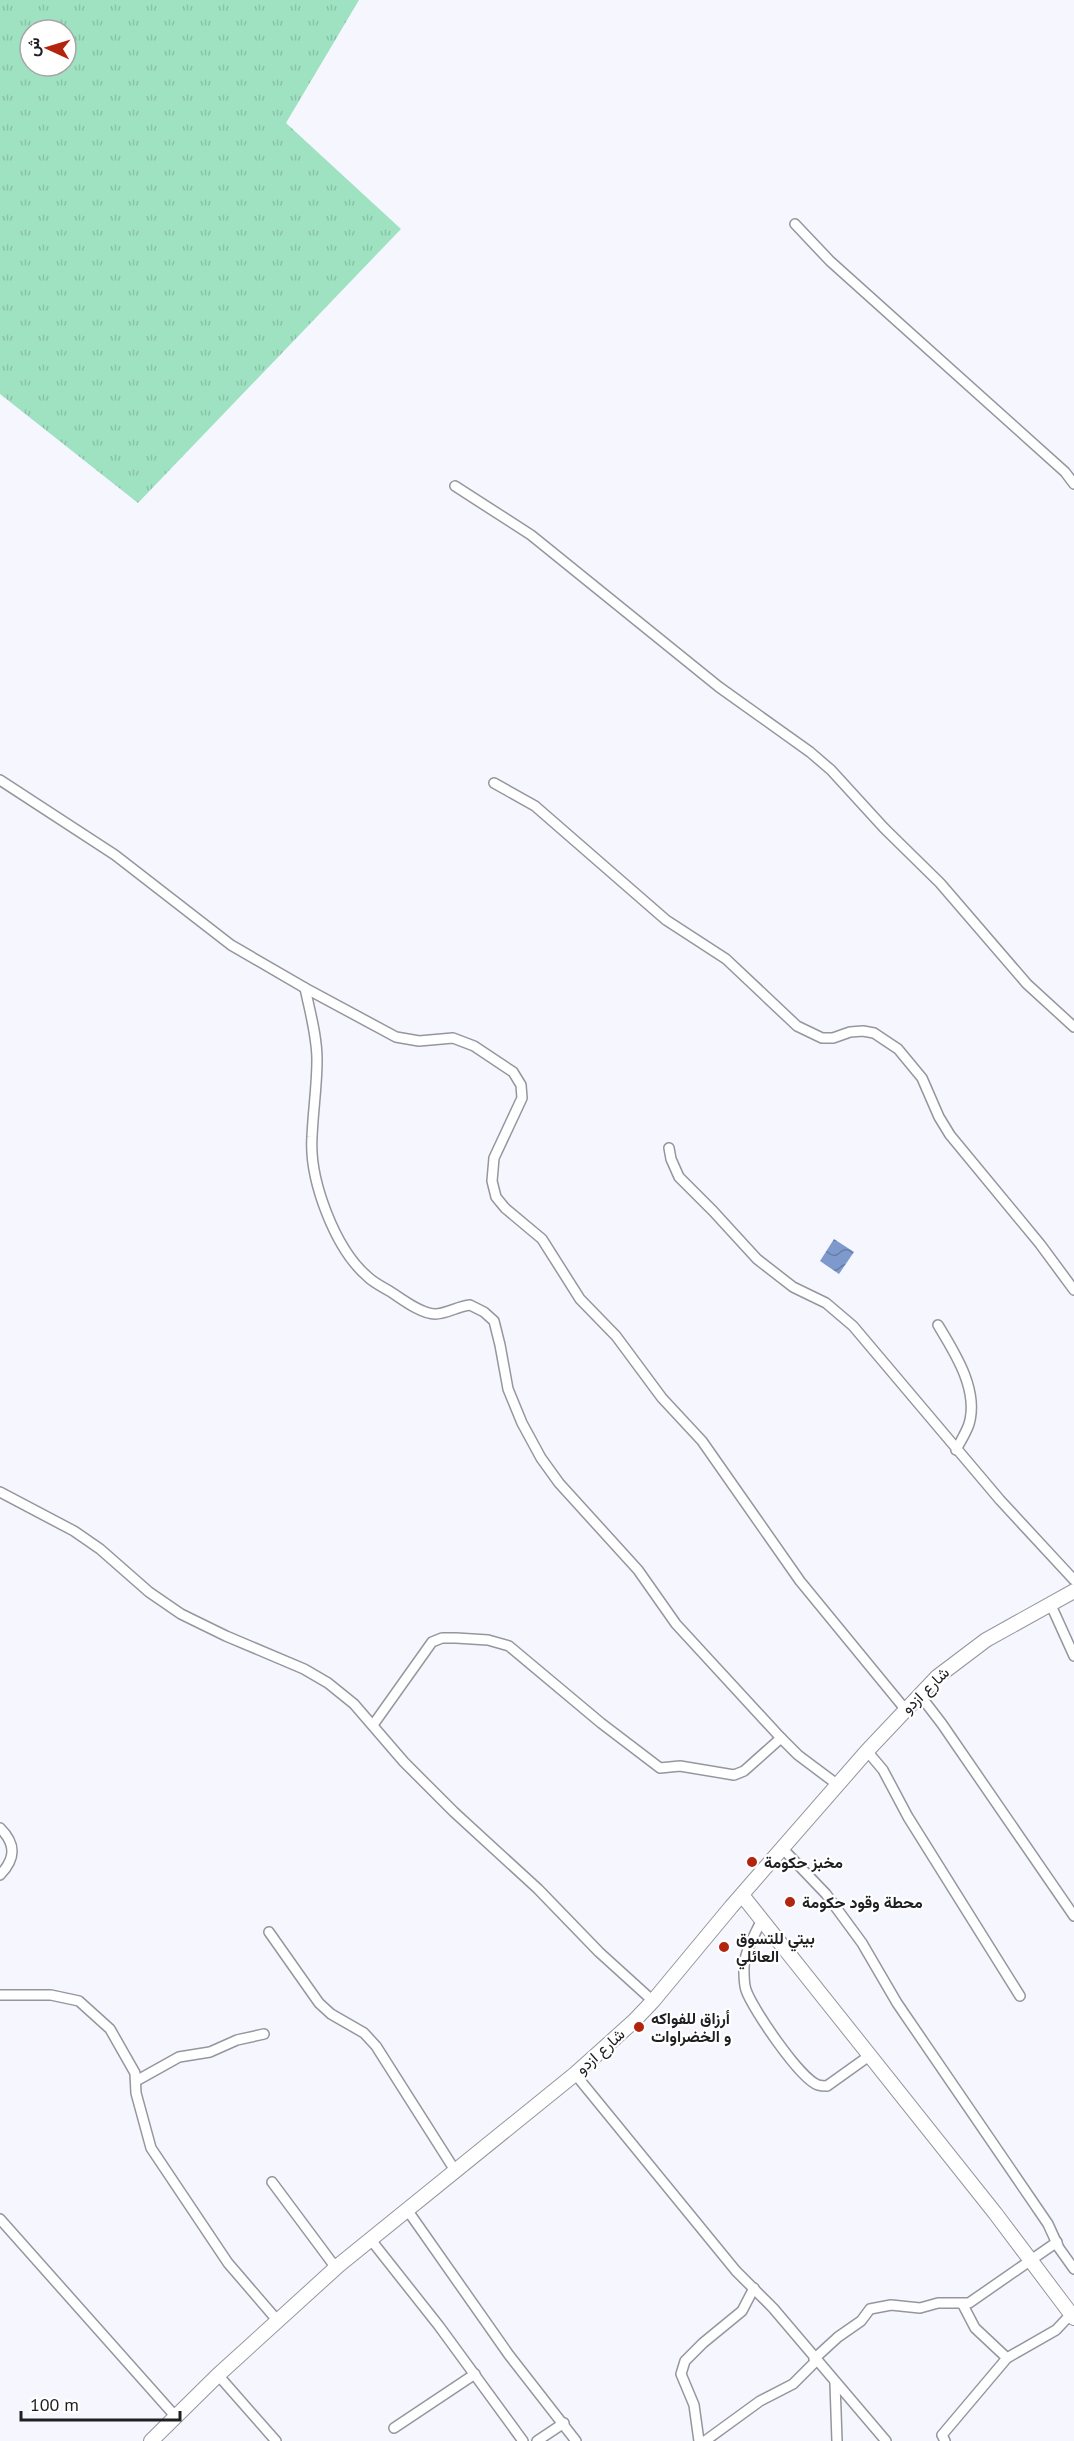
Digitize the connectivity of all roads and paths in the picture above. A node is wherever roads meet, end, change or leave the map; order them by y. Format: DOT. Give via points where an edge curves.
graph roads {
  1 [pos="795,224"];
  2 [pos="1074,484"];
  3 [pos="455,486"];
  4 [pos="0,780"];
  5 [pos="494,783"];
  6 [pos="305,988"];
  7 [pos="1074,1027"];
  8 [pos="669,1148"];
  9 [pos="1074,1290"];
  10 [pos="938,1325"];
  11 [pos="956,1450"];
  12 [pos="0,1492"];
  13 [pos="1074,1580"];
  14 [pos="1074,1591"];
  15 [pos="1050,1603"];
  16 [pos="1074,1656"];
  17 [pos="919,1694"];
  18 [pos="905,1709"];
  19 [pos="373,1725"];
  20 [pos="781,1738"];
  21 [pos="867,1751"];
  22 [pos="838,1785"];
  23 [pos="0,1828"];
  24 [pos="783,1849"];
  25 [pos="0,1875"];
  26 [pos="742,1895"];
  27 [pos="1074,1916"];
  28 [pos="762,1919"];
  29 [pos="268,1932"];
  30 [pos="0,1995"];
  31 [pos="1020,1996"];
  32 [pos="653,2001"];
  33 [pos="264,2034"];
  34 [pos="869,2056"];
  35 [pos="575,2074"];
  36 [pos="136,2081"];
  37 [pos="456,2172"];
  38 [pos="272,2182"];
  39 [pos="408,2211"];
  40 [pos="0,2219"];
  41 [pos="371,2240"];
  42 [pos="1057,2242"];
  43 [pos="1030,2260"];
  44 [pos="336,2268"];
  45 [pos="1074,2269"];
  46 [pos="754,2288"];
  47 [pos="963,2305"];
  48 [pos="1072,2315"];
  49 [pos="277,2320"];
  50 [pos="1007,2358"];
  51 [pos="815,2360"];
  52 [pos="475,2374"];
  53 [pos="218,2375"];
  54 [pos="835,2383"];
  55 [pos="176,2416"];
  56 [pos="564,2423"];
  57 [pos="394,2428"];
  58 [pos="151,2441"];
  59 [pos="276,2441"];
  60 [pos="523,2441"];
  61 [pos="537,2441"];
  62 [pos="576,2441"];
  63 [pos="699,2441"];
  64 [pos="705,2441"];
  65 [pos="837,2441"];
  66 [pos="886,2441"];
  67 [pos="945,2441"];
  1 -- 2 [label="street" via="830,261 945,362"];
  3 -- 7 [label="street" via="531,535 719,687 831,770 940,883 1027,984"];
  4 -- 6 [label="street" via="115,855 231,945"];
  5 -- 9 [label="street" via="535,806 666,920 726,959 797,1026 822,1038 863,1031 898,1048 922,1078 950,1134"];
  6 -- 18 [label="street" via="396,1037 418,1041 453,1038 474,1046 513,1072 521,1084 522,1098 494,1158 492,1181 496,1197 542,1239 580,1299 616,1336 662,1398 702,1441 800,1581"];
  6 -- 20 [label="street" via="317,1058 312,1166 319,1195 351,1258 368,1278 427,1313 444,1313 470,1305 494,1321 508,1389 541,1458 559,1484 638,1570 676,1624"];
  8 -- 11 [label="street" via="674,1169 686,1186 757,1259 793,1287 826,1303 853,1326"];
  10 -- 11 [label="street" via="961,1370 972,1407"];
  11 -- 13 [label="street"];
  12 -- 19 [label="street" via="74,1531 181,1614 328,1683"];
  14 -- 15 [label="street, شارع ازدو"];
  15 -- 16 [label="street"];
  15 -- 17 [label="street, شارع ازدو" via="978,1645"];
  17 -- 18 [label="street, شارع ازدو"];
  17 -- 27 [label="street"];
  18 -- 21 [label="street, شارع ازدو"];
  19 -- 20 [label="street" via="432,1642 456,1638 509,1646 660,1768 680,1766 734,1775 744,1771"];
  19 -- 32 [label="street" via="439,1798"];
  20 -- 22 [label="street"];
  21 -- 22 [label="street, شارع ازدو"];
  21 -- 31 [label="street" via="883,1770"];
  22 -- 24 [label="street, شارع ازدو"];
  23 -- 25 [label="street" via="13,1848 12,1858"];
  24 -- 26 [label="street, شارع ازدو"];
  24 -- 42 [label="street" via="826,1894 862,1944 897,2003"];
  26 -- 28 [label="street"];
  26 -- 32 [label="street, شارع ازدو"];
  28 -- 34 [label="street"];
  28 -- 34 [label="street" via="743,1968 745,1988 779,2043 817,2085 827,2086"];
  29 -- 37 [label="street" via="319,2003 376,2046"];
  30 -- 36 [label="street" via="51,1995 79,2001 110,2029 131,2063"];
  32 -- 35 [label="street, شارع ازدو"];
  33 -- 36 [label="street" via="210,2052 179,2057"];
  34 -- 43 [label="street"];
  35 -- 37 [label="street, شارع ازدو"];
  35 -- 46 [label="street"];
  36 -- 49 [label="street" via="151,2148 228,2263"];
  37 -- 39 [label="street, شارع ازدو"];
  38 -- 44 [label="street"];
  39 -- 41 [label="street, شارع ازدو"];
  39 -- 56 [label="street" via="509,2355"];
  40 -- 55 [label="street"];
  41 -- 44 [label="street, شارع ازدو"];
  41 -- 52 [label="street"];
  42 -- 43 [label="street"];
  42 -- 45 [label="street"];
  43 -- 47 [label="street" via="975,2301"];
  43 -- 48 [label="street"];
  44 -- 49 [label="street, شارع ازدو"];
  46 -- 51 [label="street"];
  46 -- 63 [label="street" via="742,2311 685,2361 681,2374 694,2405"];
  47 -- 50 [label="street" via="975,2328"];
  47 -- 51 [label="street" via="938,2303 921,2308 903,2305 870,2309 861,2322 838,2337"];
  48 -- 50 [label="street" via="1056,2330"];
  49 -- 53 [label="street, شارع ازدو"];
  50 -- 67 [label="street" via="953,2419 942,2435"];
  51 -- 54 [label="street"];
  51 -- 64 [label="street" via="793,2384 760,2401"];
  52 -- 57 [label="street"];
  52 -- 60 [label="street"];
  53 -- 55 [label="street, شارع ازدو"];
  53 -- 59 [label="street"];
  54 -- 65 [label="street"];
  54 -- 66 [label="street"];
  55 -- 58 [label="street, شارع ازدو"];
  56 -- 61 [label="street"];
  56 -- 62 [label="street"];
}
